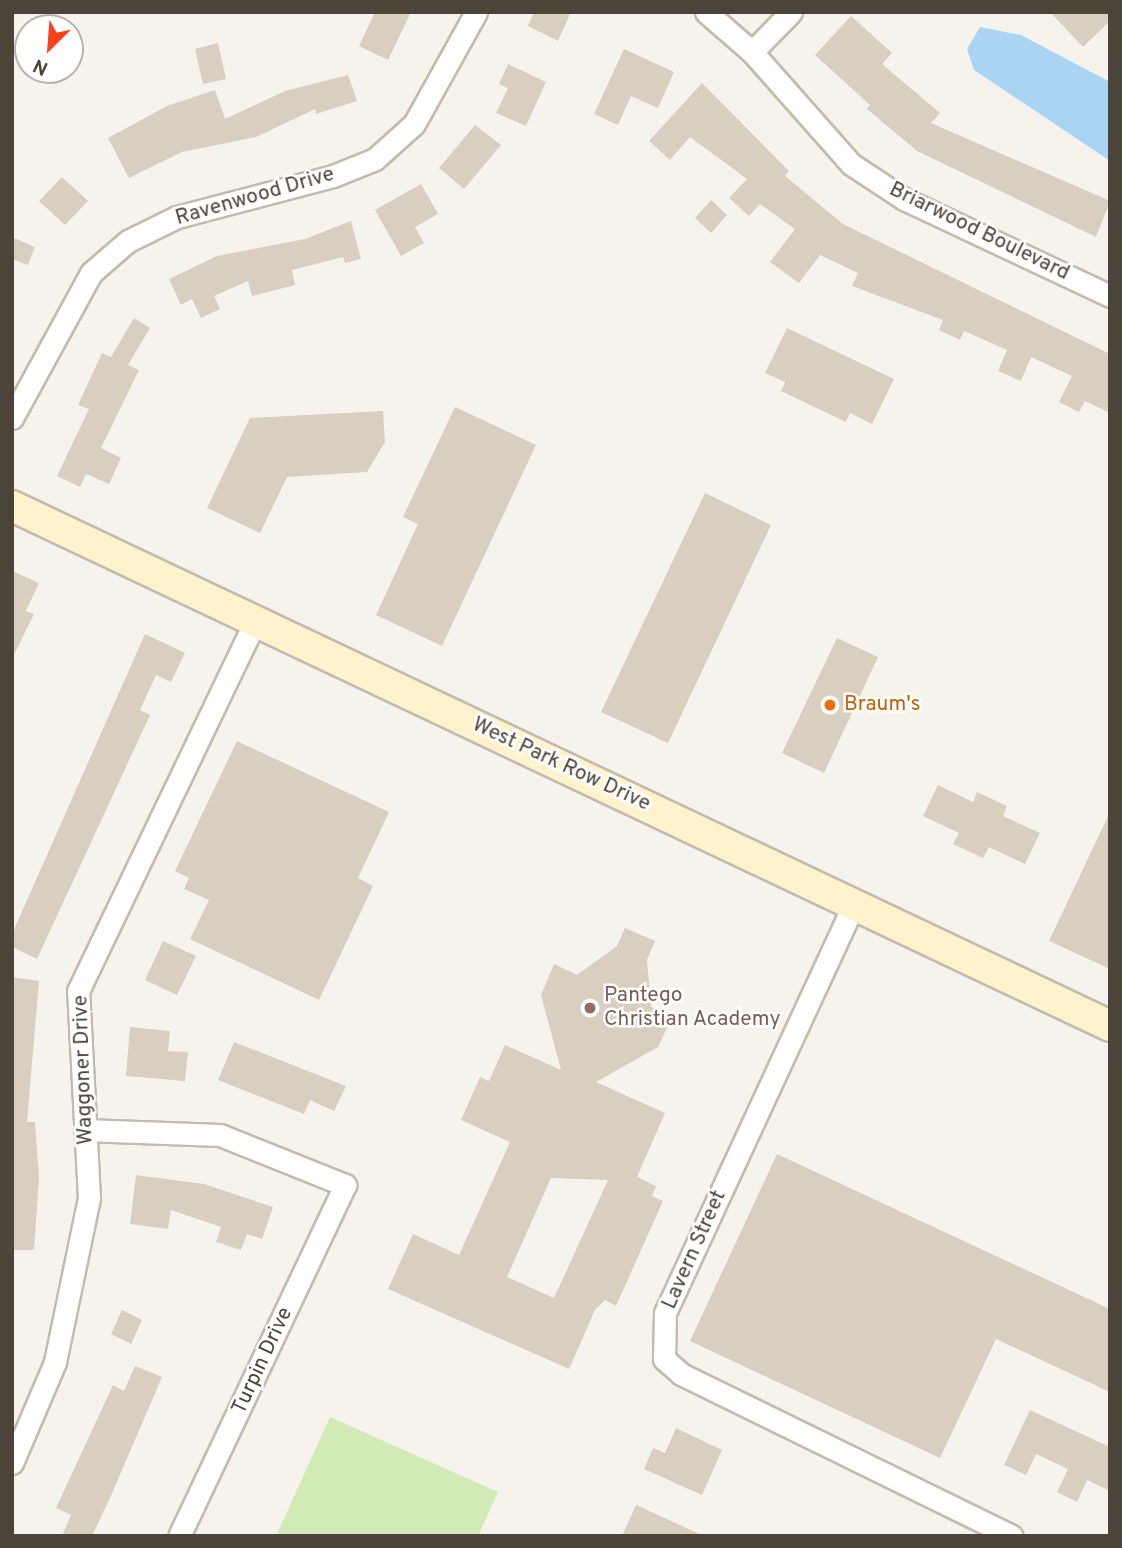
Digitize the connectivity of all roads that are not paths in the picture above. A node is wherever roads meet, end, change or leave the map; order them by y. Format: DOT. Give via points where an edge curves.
graph roads {
  1 [pos="476,12"];
  2 [pos="706,12"];
  3 [pos="791,12"];
  4 [pos="752,52"];
  5 [pos="1110,296"];
  6 [pos="12,418"];
  7 [pos="12,506"];
  8 [pos="256,620"];
  9 [pos="854,904"];
  10 [pos="1110,1026"];
  11 [pos="85,1130"];
  12 [pos="12,1463"];
  13 [pos="179,1536"];
  14 [pos="1011,1536"];
  1 -- 6 [label="street, Ravenwood Drive" via="414,124 375,159 333,176 177,216 128,241 91,273"];
  2 -- 4 [label="street, Briarwood Boulevard"];
  3 -- 4 [label="street"];
  4 -- 5 [label="street, Briarwood Boulevard" via="851,164 904,199"];
  7 -- 8 [label="main road, West Park Row Drive"];
  8 -- 9 [label="main road, West Park Row Drive"];
  8 -- 11 [label="street, Waggoner Drive" via="78,991"];
  9 -- 10 [label="main road, West Park Row Drive"];
  9 -- 14 [label="street, Lavern Street" via="665,1313 664,1359 681,1374"];
  11 -- 12 [label="street, Waggoner Drive" via="89,1198 74,1292 55,1362"];
  11 -- 13 [label="street, Turpin Drive" via="220,1135 345,1185"];
}
